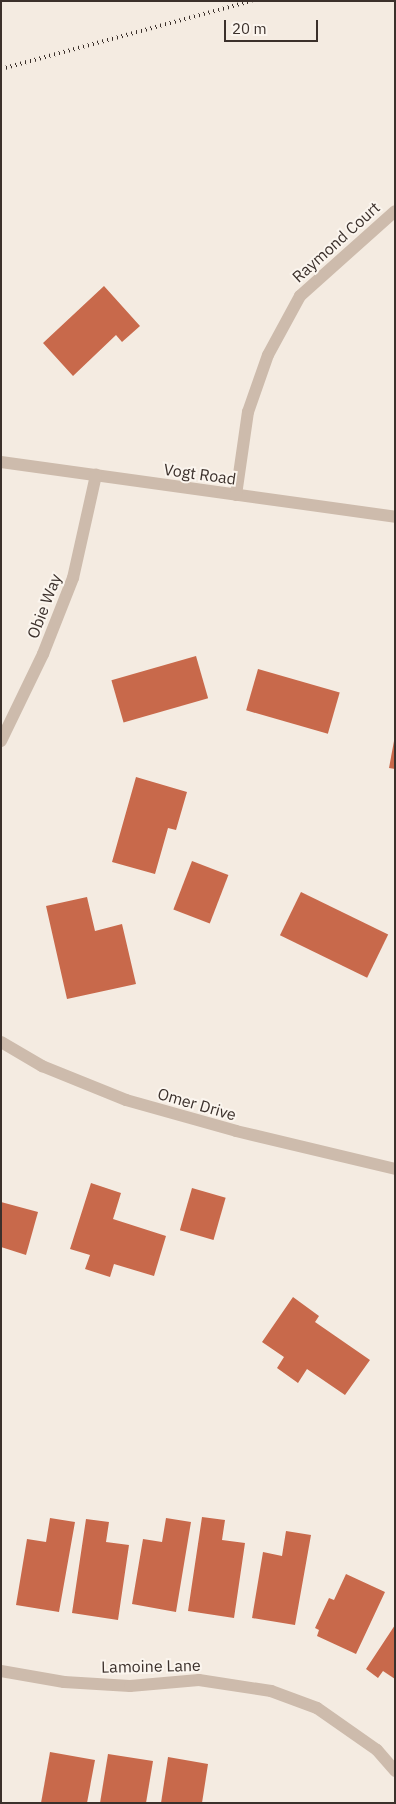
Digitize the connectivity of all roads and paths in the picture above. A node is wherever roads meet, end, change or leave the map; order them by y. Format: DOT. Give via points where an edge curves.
graph roads {
  1 [pos="395,211"];
  2 [pos="1,462"];
  3 [pos="96,475"];
  4 [pos="236,495"];
  5 [pos="395,518"];
  6 [pos="1,741"];
  7 [pos="1,1042"];
  8 [pos="395,1169"];
  9 [pos="1,1672"];
  10 [pos="395,1772"];
  1 -- 4 [label="street, Raymond Court" via="300,296 268,354 248,412"];
  2 -- 3 [label="street, Vogt Road"];
  3 -- 4 [label="street, Vogt Road"];
  3 -- 6 [label="street, Obie Way" via="73,578 43,654"];
  4 -- 5 [label="street, Vogt Road"];
  7 -- 8 [label="street, Omer Drive" via="42,1066 126,1100 236,1131"];
  9 -- 10 [label="street, Lamoine Lane" via="64,1682 130,1686 199,1680 271,1691 317,1708 377,1750"];
}
